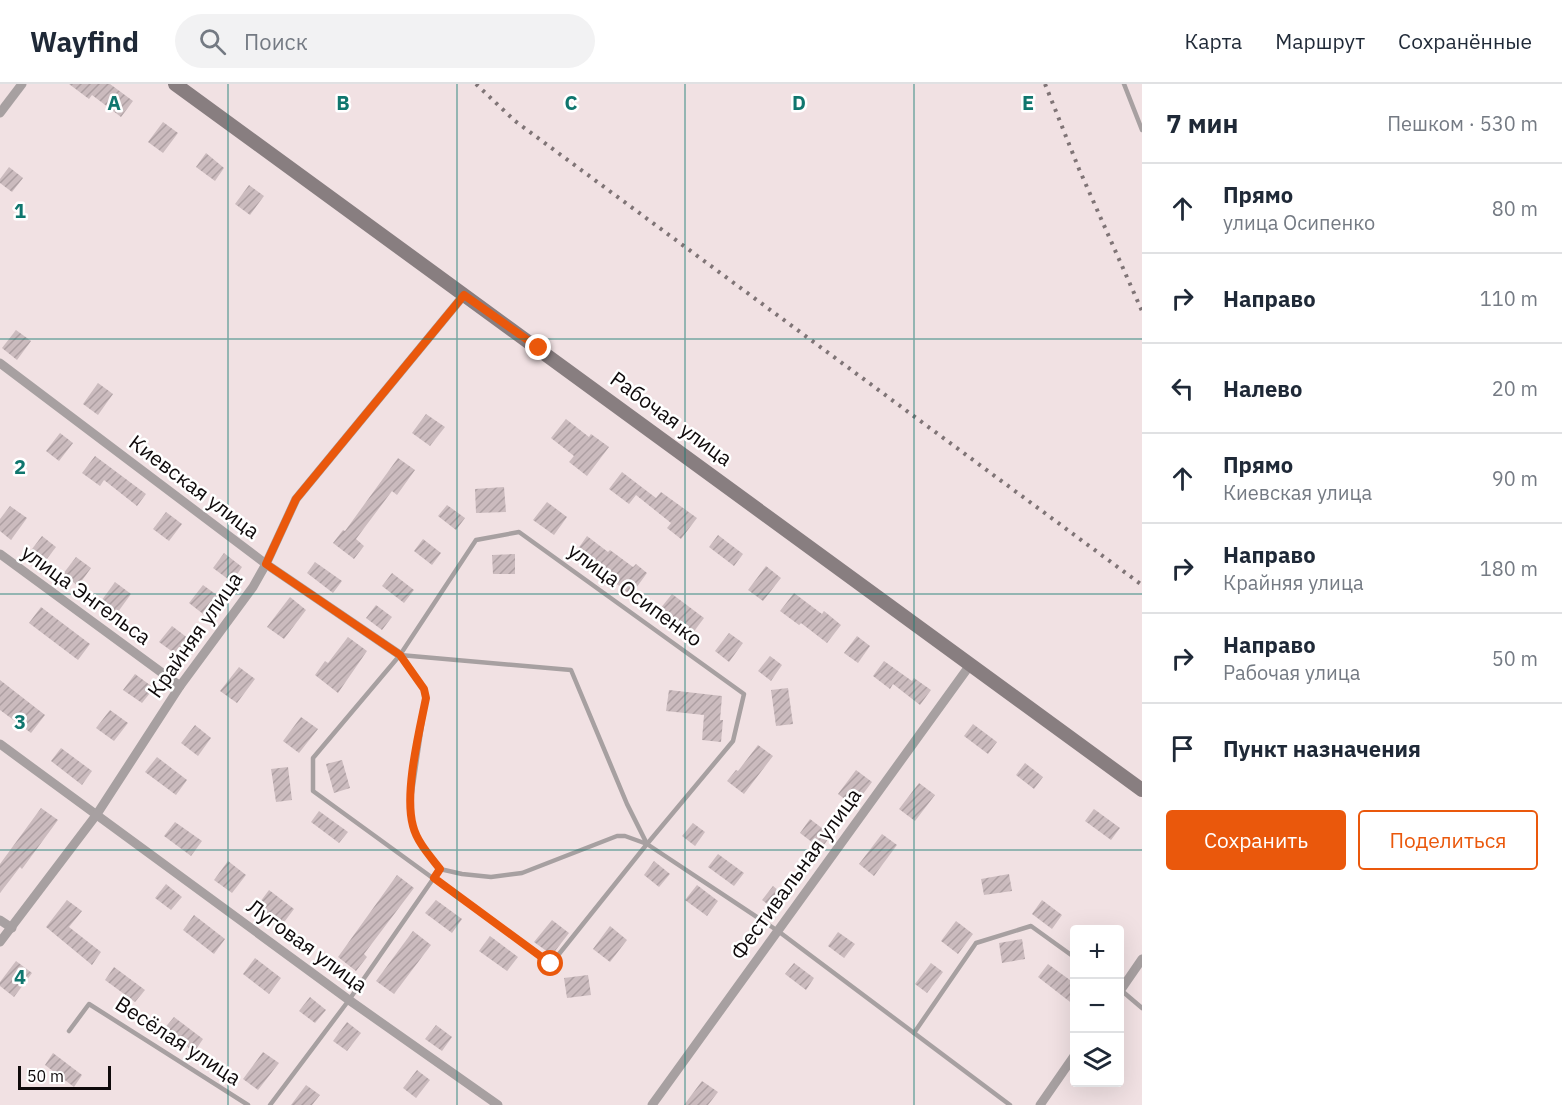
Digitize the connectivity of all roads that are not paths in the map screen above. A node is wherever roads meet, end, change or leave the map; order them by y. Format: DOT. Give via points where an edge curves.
graph roads {
  1 [pos="22,84"];
  2 [pos="175,84"];
  3 [pos="1124,84"];
  4 [pos="0,113"];
  5 [pos="1142,130"];
  6 [pos="464,295"];
  7 [pos="0,363"];
  8 [pos="0,554"];
  9 [pos="266,564"];
  10 [pos="400,655"];
  11 [pos="970,665"];
  12 [pos="180,686"];
  13 [pos="0,744"];
  14 [pos="1142,790"];
  15 [pos="97,814"];
  16 [pos="647,844"];
  17 [pos="440,869"];
  18 [pos="434,878"];
  19 [pos="0,920"];
  20 [pos="12,928"];
  21 [pos="778,931"];
  22 [pos="0,942"];
  23 [pos="1070,954"];
  24 [pos="1142,959"];
  25 [pos="1124,984"];
  26 [pos="1124,993"];
  27 [pos="349,1000"];
  28 [pos="1142,1008"];
  29 [pos="69,1032"];
  30 [pos="914,1033"];
  31 [pos="1070,1062"];
  32 [pos="248,1105"];
  33 [pos="270,1105"];
  34 [pos="498,1105"];
  35 [pos="652,1105"];
  36 [pos="1010,1105"];
  37 [pos="1040,1105"];
  1 -- 4 [label="street"];
  2 -- 6 [label="main road, Рабочая улица"];
  3 -- 5 [label="lane"];
  6 -- 9 [label="street, Крайняя улица" via="296,499"];
  6 -- 11 [label="main road, Рабочая улица"];
  7 -- 9 [label="street, Киевская улица"];
  8 -- 12 [label="street, улица Энгельса"];
  9 -- 10 [label="street, Киевская улица"];
  9 -- 12 [label="street, Крайняя улица"];
  10 -- 16 [label="lane" via="571,670"];
  10 -- 16 [label="lane, улица Осипенко" via="476,540 519,532 744,694 733,741"];
  10 -- 17 [label="lane" via="426,698 410,806 413,828"];
  10 -- 18 [label="lane, улица Осипенко" via="313,758 313,791"];
  11 -- 14 [label="main road, Рабочая улица"];
  11 -- 21 [label="street, Фестивальная улица"];
  12 -- 15 [label="street, Крайняя улица"];
  13 -- 15 [label="street, Луговая улица"];
  15 -- 20 [label="street, Крайняя улица"];
  15 -- 27 [label="street, Луговая улица"];
  16 -- 17 [label="lane" via="617,836 522,873 491,877"];
  16 -- 18 [label="lane, улица Осипенко" via="551,964"];
  16 -- 21 [label="lane"];
  17 -- 18 [label="lane"];
  18 -- 27 [label="lane"];
  19 -- 20 [label="street"];
  20 -- 22 [label="street, Крайняя улица"];
  21 -- 30 [label="lane"];
  21 -- 35 [label="street, Фестивальная улица"];
  23 -- 30 [label="lane" via="1031,926 976,943"];
  24 -- 25 [label="street"];
  26 -- 28 [label="lane"];
  27 -- 33 [label="lane"];
  27 -- 34 [label="street, Луговая улица"];
  29 -- 32 [label="lane, Весёлая улица" via="89,1004"];
  30 -- 36 [label="lane"];
  31 -- 37 [label="street"];
}
